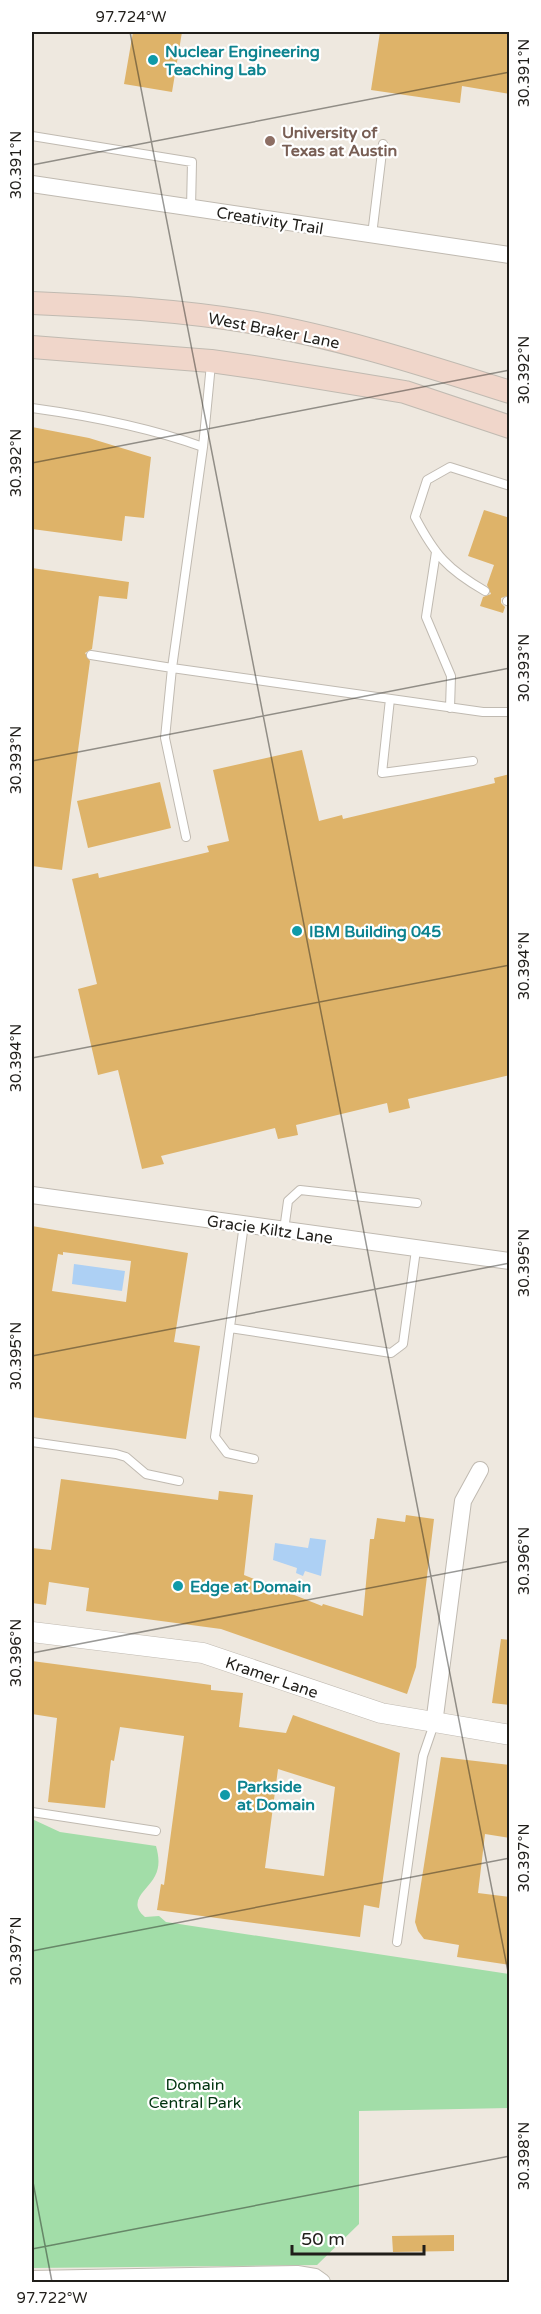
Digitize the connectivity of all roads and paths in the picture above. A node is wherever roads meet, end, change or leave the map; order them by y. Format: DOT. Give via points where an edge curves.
graph roads {
  1 [pos="32,136"];
  2 [pos="383,144"];
  3 [pos="32,184"];
  4 [pos="191,208"];
  5 [pos="372,235"];
  6 [pos="510,255"];
  7 [pos="32,303"];
  8 [pos="32,347"];
  9 [pos="211,361"];
  10 [pos="510,392"];
  11 [pos="32,408"];
  12 [pos="510,427"];
  13 [pos="203,447"];
  14 [pos="510,486"];
  15 [pos="436,552"];
  16 [pos="485,591"];
  17 [pos="91,655"];
  18 [pos="172,668"];
  19 [pos="390,699"];
  20 [pos="450,708"];
  21 [pos="510,712"];
  22 [pos="473,761"];
  23 [pos="186,837"];
  24 [pos="32,1195"];
  25 [pos="417,1203"];
  26 [pos="244,1224"];
  27 [pos="285,1230"];
  28 [pos="416,1250"];
  29 [pos="510,1262"];
  30 [pos="230,1328"];
  31 [pos="32,1442"];
  32 [pos="254,1459"];
  33 [pos="480,1470"];
  34 [pos="179,1481"];
  35 [pos="32,1632"];
  36 [pos="434,1724"];
  37 [pos="510,1735"];
  38 [pos="32,1812"];
  39 [pos="156,1831"];
  40 [pos="397,1942"];
  41 [pos="32,2279"];
  42 [pos="322,2283"];
  1 -- 4 [label="lane" via="192,162"];
  2 -- 5 [label="lane"];
  3 -- 4 [label="street, Creativity Trail"];
  4 -- 5 [label="street, Creativity Trail"];
  5 -- 6 [label="street, Creativity Trail"];
  7 -- 10 [label="main road, West Braker Lane" via="132,308 250,322 388,354"];
  8 -- 9 [label="main road"];
  9 -- 12 [label="main road" via="405,392"];
  9 -- 13 [label="lane"];
  11 -- 13 [label="lane" via="84,416"];
  13 -- 18 [label="lane"];
  14 -- 15 [label="lane" via="450,467 427,480 415,517"];
  15 -- 16 [label="lane" via="454,574"];
  15 -- 20 [label="lane" via="426,617 451,676"];
  17 -- 18 [label="lane"];
  18 -- 19 [label="lane"];
  18 -- 23 [label="lane" via="165,738"];
  19 -- 20 [label="lane"];
  19 -- 22 [label="lane" via="382,773"];
  20 -- 21 [label="lane"];
  24 -- 26 [label="street, Gracie Kiltz Lane"];
  25 -- 27 [label="lane" via="300,1190 288,1201"];
  26 -- 27 [label="street, Gracie Kiltz Lane"];
  26 -- 30 [label="lane"];
  27 -- 28 [label="street, Gracie Kiltz Lane"];
  28 -- 29 [label="street, Gracie Kiltz Lane"];
  28 -- 30 [label="lane" via="402,1344 391,1353"];
  30 -- 32 [label="lane" via="215,1437 227,1453"];
  31 -- 34 [label="lane" via="126,1456 146,1474"];
  33 -- 36 [label="street" via="463,1501"];
  35 -- 36 [label="street, Kramer Lane" via="203,1653 352,1704"];
  36 -- 37 [label="street, Kramer Lane"];
  36 -- 40 [label="lane" via="423,1756"];
  38 -- 39 [label="lane"];
  41 -- 42 [label="street" via="297,2274 315,2277"];
}
